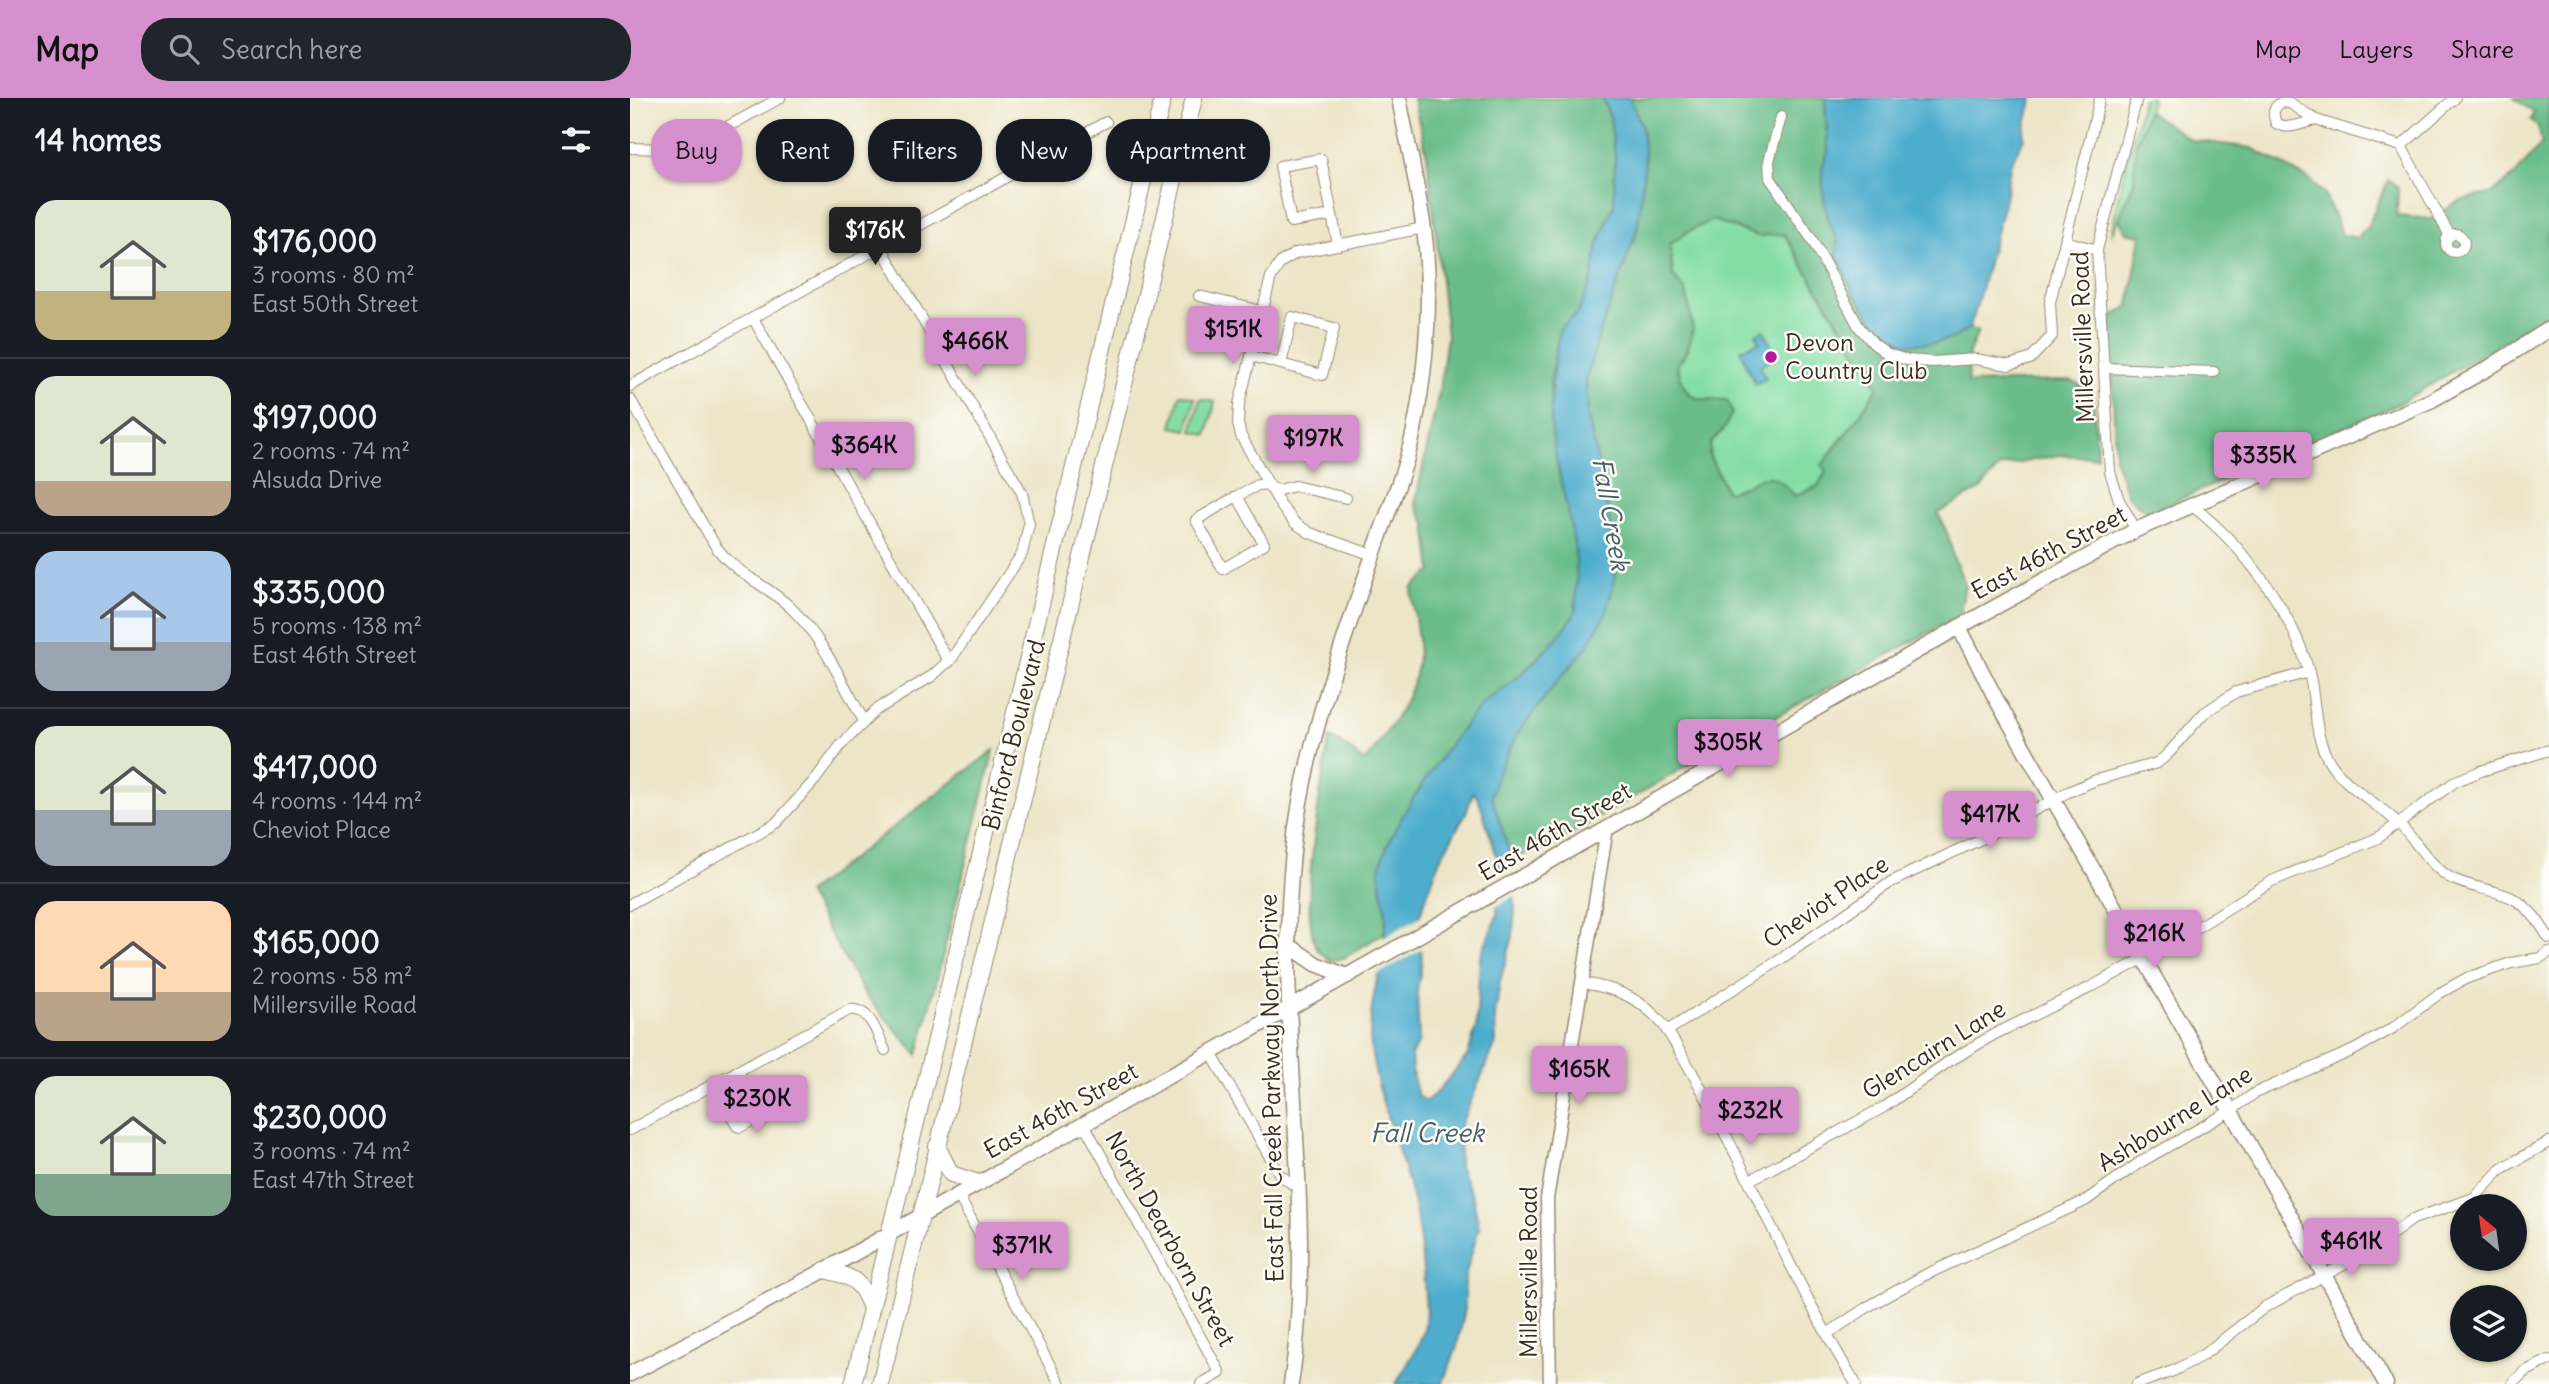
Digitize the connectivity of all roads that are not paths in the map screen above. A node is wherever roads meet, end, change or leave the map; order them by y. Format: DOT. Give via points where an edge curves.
graph roads {
  1 [pos="780,98"];
  2 [pos="1163,98"];
  3 [pos="1194,98"];
  4 [pos="1399,98"];
  5 [pos="2100,98"];
  6 [pos="2137,98"];
  7 [pos="2455,98"];
  8 [pos="1781,117"];
  9 [pos="2316,120"];
  10 [pos="1106,122"];
  11 [pos="2401,146"];
  12 [pos="630,148"];
  13 [pos="1332,215"];
  14 [pos="1423,228"];
  15 [pos="2450,236"];
  16 [pos="2065,241"];
  17 [pos="1338,245"];
  18 [pos="881,247"];
  19 [pos="2097,250"];
  20 [pos="1199,296"];
  21 [pos="1262,311"];
  22 [pos="753,318"];
  23 [pos="2549,329"];
  24 [pos="1251,356"];
  25 [pos="1280,365"];
  26 [pos="2104,368"];
  27 [pos="2214,372"];
  28 [pos="630,386"];
  29 [pos="630,399"];
  30 [pos="1270,486"];
  31 [pos="1237,496"];
  32 [pos="1346,498"];
  33 [pos="2191,505"];
  34 [pos="2136,530"];
  35 [pos="1373,555"];
  36 [pos="1959,627"];
  37 [pos="949,662"];
  38 [pos="2309,672"];
  39 [pos="864,721"];
  40 [pos="2549,750"];
  41 [pos="2054,799"];
  42 [pos="2399,824"];
  43 [pos="1607,828"];
  44 [pos="630,904"];
  45 [pos="2549,938"];
  46 [pos="1287,944"];
  47 [pos="2549,952"];
  48 [pos="2144,958"];
  49 [pos="1354,972"];
  50 [pos="1582,983"];
  51 [pos="1289,1009"];
  52 [pos="1667,1031"];
  53 [pos="885,1050"];
  54 [pos="1211,1053"];
  55 [pos="738,1071"];
  56 [pos="713,1084"];
  57 [pos="2230,1111"];
  58 [pos="1084,1124"];
  59 [pos="630,1130"];
  60 [pos="2549,1142"];
  61 [pos="937,1146"];
  62 [pos="1751,1180"];
  63 [pos="979,1183"];
  64 [pos="1298,1188"];
  65 [pos="958,1195"];
  66 [pos="920,1216"];
  67 [pos="888,1234"];
  68 [pos="825,1270"];
  69 [pos="2324,1275"];
  70 [pos="871,1308"];
  71 [pos="1827,1334"];
  72 [pos="2549,1360"];
  73 [pos="630,1374"];
  74 [pos="853,1384"];
  75 [pos="880,1384"];
  76 [pos="1060,1384"];
  77 [pos="1201,1384"];
  78 [pos="1291,1384"];
  79 [pos="1550,1384"];
  80 [pos="1856,1384"];
  81 [pos="2137,1384"];
  82 [pos="2386,1384"];
  83 [pos="2512,1384"];
  1 -- 12 [label="street" via="696,144"];
  2 -- 67 [label="main road, Binford Boulevard"];
  3 -- 61 [label="main road, Binford Boulevard"];
  4 -- 14 [label="main road, East Fall Creek Parkway North Drive"];
  5 -- 16 [label="street"];
  6 -- 19 [label="street, Millersville Road"];
  7 -- 11 [label="street"];
  8 -- 16 [label="street" via="1769,175 1811,238 1857,324 1888,354 1907,360 2018,364 2039,352 2052,336 2050,302"];
  9 -- 11 [label="street"];
  10 -- 18 [label="street"];
  11 -- 15 [label="street"];
  13 -- 13 [label="street" via="1291,222 1280,166 1321,159"];
  13 -- 17 [label="street"];
  14 -- 17 [label="street"];
  14 -- 35 [label="main road, East Fall Creek Parkway North Drive" via="1428,305 1420,394 1406,460"];
  16 -- 19 [label="street"];
  17 -- 21 [label="street" via="1296,253 1281,262 1271,277"];
  18 -- 22 [label="street"];
  18 -- 37 [label="street" via="1021,489 1029,524 1019,561"];
  19 -- 26 [label="street, Millersville Road"];
  20 -- 21 [label="street"];
  21 -- 24 [label="street"];
  22 -- 28 [label="street"];
  22 -- 37 [label="street"];
  23 -- 33 [label="main road, East 46th Street" via="2432,400"];
  24 -- 25 [label="street"];
  24 -- 30 [label="street" via="1238,424"];
  25 -- 25 [label="street" via="1322,375 1334,328 1292,317"];
  26 -- 27 [label="street"];
  26 -- 34 [label="street, Millersville Road" via="2110,472"];
  29 -- 39 [label="street" via="716,547 741,573 798,615"];
  30 -- 31 [label="street" via="1258,485"];
  30 -- 32 [label="street" via="1279,490 1295,486"];
  30 -- 35 [label="street" via="1299,526"];
  31 -- 31 [label="street" via="1196,520 1223,569 1264,544"];
  33 -- 34 [label="main road, East 46th Street"];
  33 -- 38 [label="street" via="2227,535 2265,583"];
  34 -- 36 [label="main road, East 46th Street"];
  35 -- 46 [label="main road, East Fall Creek Parkway North Drive" via="1321,715 1301,797"];
  36 -- 41 [label="main road"];
  36 -- 43 [label="main road, East 46th Street"];
  37 -- 39 [label="street"];
  38 -- 41 [label="street, Cheviot Place" via="2236,692 2204,713 2157,763 2088,783"];
  38 -- 42 [label="street" via="2326,756 2344,779"];
  39 -- 44 [label="street" via="776,823"];
  40 -- 42 [label="street, Glencairn Lane" via="2460,779"];
  41 -- 48 [label="main road"];
  41 -- 52 [label="street, Cheviot Place" via="1891,881 1778,961"];
  42 -- 45 [label="street" via="2441,871 2518,901"];
  42 -- 48 [label="street, Glencairn Lane" via="2370,842 2282,876"];
  43 -- 49 [label="main road, East 46th Street"];
  43 -- 50 [label="street, Millersville Road"];
  46 -- 49 [label="main road" via="1316,964"];
  46 -- 51 [label="main road, East Fall Creek Parkway North Drive"];
  47 -- 57 [label="street, Ashbourne Lane" via="2467,978 2374,1040 2271,1084"];
  48 -- 57 [label="main road"];
  48 -- 62 [label="street, Glencairn Lane" via="1993,1035 1884,1107"];
  49 -- 51 [label="main road, East 46th Street"];
  50 -- 52 [label="street" via="1634,998"];
  50 -- 79 [label="street, Millersville Road" via="1547,1199"];
  51 -- 54 [label="main road, East 46th Street"];
  51 -- 64 [label="main road, East Fall Creek Parkway North Drive"];
  52 -- 62 [label="street"];
  53 -- 55 [label="street" via="866,1015 849,1010"];
  54 -- 58 [label="main road, East 46th Street"];
  54 -- 64 [label="street" via="1280,1175"];
  55 -- 56 [label="street"];
  55 -- 56 [label="street" via="761,1113 741,1126"];
  56 -- 59 [label="street"];
  57 -- 69 [label="main road"];
  57 -- 71 [label="street, Ashbourne Lane" via="2139,1163 2085,1201 1925,1275"];
  58 -- 63 [label="main road, East 46th Street"];
  58 -- 77 [label="street, North Dearborn Street" via="1220,1373"];
  60 -- 69 [label="street" via="2509,1163 2474,1198 2413,1219"];
  61 -- 63 [label="main road" via="951,1174"];
  61 -- 66 [label="main road, Binford Boulevard"];
  62 -- 71 [label="street"];
  63 -- 65 [label="main road, East 46th Street"];
  64 -- 78 [label="main road, East Fall Creek Parkway North Drive" via="1300,1289"];
  65 -- 66 [label="main road, East 46th Street"];
  65 -- 76 [label="street"];
  66 -- 67 [label="main road, East 46th Street"];
  66 -- 75 [label="main road, Binford Boulevard"];
  67 -- 68 [label="main road, East 46th Street"];
  67 -- 70 [label="main road, Binford Boulevard"];
  68 -- 70 [label="main road" via="856,1281"];
  68 -- 73 [label="main road, East 46th Street"];
  69 -- 81 [label="street" via="2265,1307 2203,1355"];
  69 -- 82 [label="main road"];
  70 -- 74 [label="main road, Binford Boulevard"];
  71 -- 80 [label="street"];
  72 -- 83 [label="street" via="2524,1372"];
}
